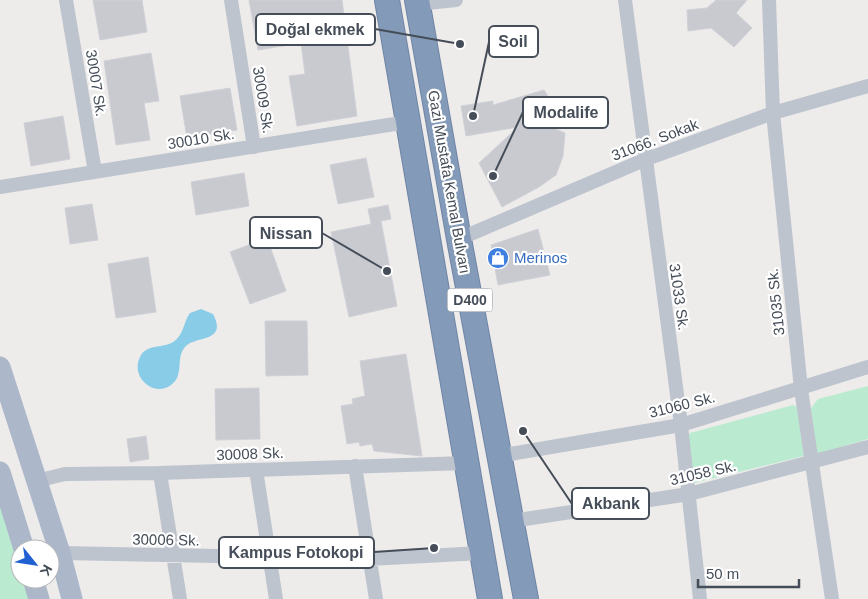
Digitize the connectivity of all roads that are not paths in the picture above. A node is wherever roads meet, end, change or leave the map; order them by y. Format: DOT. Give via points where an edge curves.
graph roads {
  1 [pos="66,0"];
  2 [pos="231,0"];
  3 [pos="387,0"];
  4 [pos="456,0"];
  5 [pos="625,0"];
  6 [pos="769,0"];
  7 [pos="418,2"];
  8 [pos="868,86"];
  9 [pos="773,113"];
  10 [pos="407,122"];
  11 [pos="254,147"];
  12 [pos="644,160"];
  13 [pos="94,172"];
  14 [pos="0,187"];
  15 [pos="458,239"];
  16 [pos="868,366"];
  17 [pos="0,367"];
  18 [pos="801,389"];
  19 [pos="681,425"];
  20 [pos="868,447"];
  21 [pos="498,456"];
  22 [pos="466,463"];
  23 [pos="811,463"];
  24 [pos="355,466"];
  25 [pos="256,470"];
  26 [pos="0,472"];
  27 [pos="160,473"];
  28 [pos="36,481"];
  29 [pos="689,494"];
  30 [pos="512,521"];
  31 [pos="21,539"];
  32 [pos="55,539"];
  33 [pos="60,553"];
  34 [pos="482,553"];
  35 [pos="173,556"];
  36 [pos="268,557"];
  37 [pos="368,559"];
  38 [pos="72,599"];
  39 [pos="180,599"];
  40 [pos="276,599"];
  41 [pos="376,599"];
  42 [pos="490,599"];
  43 [pos="526,599"];
  44 [pos="700,599"];
  45 [pos="832,599"];
  1 -- 13 [label="street, 30007 Sk."];
  2 -- 11 [label="street, 30009 Sk."];
  3 -- 10 [label="highway, Gazi Mustafa Kemal Bulvarı / D400"];
  4 -- 7 [label="street"];
  5 -- 12 [label="street, 31033 Sk."];
  6 -- 9 [label="street, 31035 Sk."];
  7 -- 15 [label="highway, Gazi Mustafa Kemal Bulvarı / D400"];
  8 -- 9 [label="street, 31066. Sokak"];
  9 -- 12 [label="street, 31066. Sokak"];
  9 -- 18 [label="street, 31035 Sk."];
  10 -- 11 [label="street, 30010 Sk."];
  10 -- 22 [label="highway, Gazi Mustafa Kemal Bulvarı / D400"];
  11 -- 13 [label="street, 30010 Sk."];
  12 -- 15 [label="street, 31066. Sokak"];
  12 -- 19 [label="street, 31033 Sk."];
  13 -- 14 [label="street, 30010 Sk."];
  15 -- 21 [label="highway, Gazi Mustafa Kemal Bulvarı / D400"];
  16 -- 18 [label="street, 31060 Sk."];
  17 -- 28 [label="main road"];
  18 -- 19 [label="street, 31060 Sk."];
  18 -- 23 [label="street, 31035 Sk."];
  19 -- 21 [label="street, 31060 Sk."];
  19 -- 29 [label="street, 31033 Sk."];
  20 -- 23 [label="street, 31058 Sk."];
  21 -- 30 [label="highway, Gazi Mustafa Kemal Bulvarı / D400"];
  22 -- 24 [label="street, 30008 Sk."];
  22 -- 34 [label="highway, Gazi Mustafa Kemal Bulvarı / D400"];
  23 -- 29 [label="street, 31058 Sk."];
  23 -- 45 [label="street, 31035 Sk."];
  24 -- 25 [label="street, 30008 Sk."];
  24 -- 37 [label="street"];
  25 -- 27 [label="street, 30008 Sk."];
  25 -- 36 [label="street"];
  26 -- 31 [label="main road"];
  27 -- 28 [label="street, 30008 Sk." via="65,474"];
  27 -- 35 [label="street"];
  28 -- 32 [label="main road"];
  29 -- 30 [label="street, 31058 Sk."];
  29 -- 44 [label="street, 31033 Sk."];
  30 -- 43 [label="highway, Gazi Mustafa Kemal Bulvarı / D400"];
  33 -- 35 [label="street, 30006 Sk."];
  33 -- 38 [label="main road"];
  34 -- 37 [label="street, 30006 Sk."];
  34 -- 42 [label="highway, Gazi Mustafa Kemal Bulvarı / D400"];
  35 -- 36 [label="street, 30006 Sk."];
  35 -- 39 [label="street"];
  36 -- 37 [label="street, 30006 Sk."];
  36 -- 40 [label="street"];
  37 -- 41 [label="street"];
}
